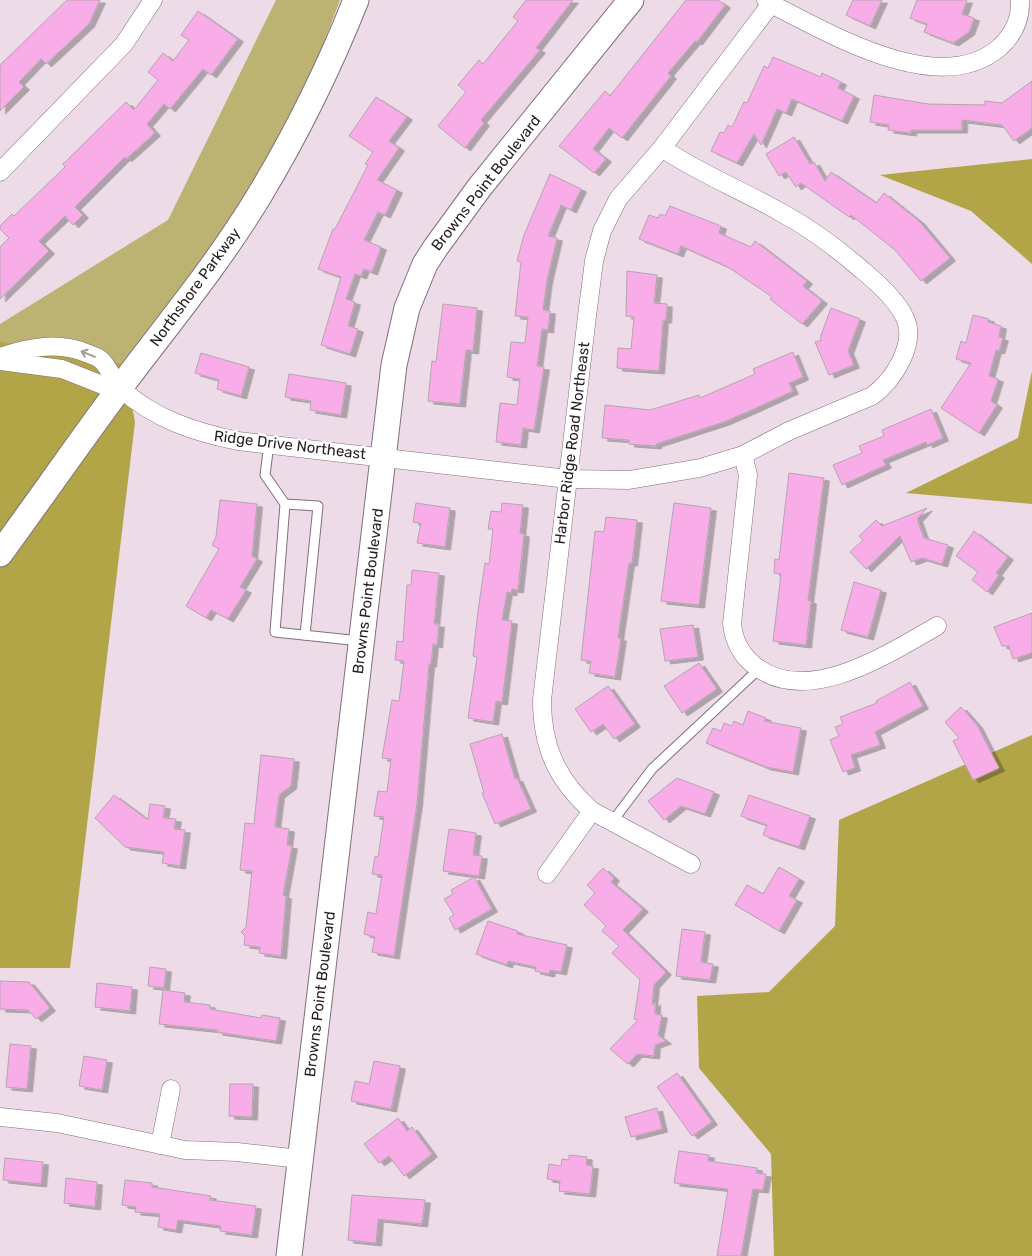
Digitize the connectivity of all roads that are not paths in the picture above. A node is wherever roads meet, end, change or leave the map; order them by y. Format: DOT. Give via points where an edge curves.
graph roads {
  1 [pos="153,0"];
  2 [pos="356,0"];
  3 [pos="632,0"];
  4 [pos="1020,0"];
  5 [pos="770,1"];
  6 [pos="662,148"];
  7 [pos="0,172"];
  8 [pos="0,359"];
  9 [pos="120,388"];
  10 [pos="269,444"];
  11 [pos="743,455"];
  12 [pos="384,456"];
  13 [pos="568,479"];
  14 [pos="285,504"];
  15 [pos="0,554"];
  16 [pos="937,626"];
  17 [pos="305,635"];
  18 [pos="362,641"];
  19 [pos="759,669"];
  20 [pos="592,811"];
  21 [pos="612,822"];
  22 [pos="691,864"];
  23 [pos="547,874"];
  24 [pos="170,1090"];
  25 [pos="0,1117"];
  26 [pos="160,1145"];
  27 [pos="300,1160"];
  28 [pos="289,1256"];
  1 -- 7 [label="street" via="124,44"];
  2 -- 9 [label="street, Northshore Parkway" via="299,126 258,197"];
  3 -- 12 [label="street, Browns Point Boulevard" via="479,188 425,264 400,334"];
  4 -- 5 [label="street" via="1014,32 992,54 975,62 937,67 856,46"];
  5 -- 6 [label="street, Harbor Ridge Road Northeast"];
  6 -- 11 [label="street, Ridge Drive Northeast" via="685,164 781,212 817,234 864,271 890,296 905,318 905,351 895,373 881,390"];
  6 -- 13 [label="street, Harbor Ridge Road Northeast" via="618,199 602,231 590,288"];
  8 -- 9 [label="street, Ridge Drive Northeast" via="62,370 105,386"];
  9 -- 8 [label="street, Ridge Drive Northeast, one-way" via="101,359 82,351 44,346"];
  9 -- 10 [label="street, Ridge Drive Northeast" via="183,428 238,441"];
  9 -- 15 [label="street, Northshore Parkway"];
  10 -- 12 [label="street, Ridge Drive Northeast"];
  10 -- 14 [label="lane" via="265,475"];
  11 -- 13 [label="street, Ridge Drive Northeast" via="650,478"];
  11 -- 19 [label="street" via="748,475 732,624 738,647"];
  12 -- 13 [label="street, Ridge Drive Northeast"];
  12 -- 18 [label="street, Browns Point Boulevard"];
  13 -- 20 [label="street, Harbor Ridge Road Northeast" via="542,716 545,740 563,782"];
  14 -- 17 [label="lane" via="275,632"];
  14 -- 17 [label="lane" via="318,506"];
  16 -- 19 [label="street" via="875,660 828,678 813,681 775,678"];
  17 -- 18 [label="lane"];
  18 -- 27 [label="street, Browns Point Boulevard"];
  19 -- 21 [label="lane" via="652,769"];
  20 -- 21 [label="street, Harbor Ridge Road Northeast"];
  20 -- 23 [label="street"];
  21 -- 22 [label="street, Harbor Ridge Road Northeast"];
  24 -- 26 [label="street"];
  25 -- 26 [label="street" via="57,1123"];
  26 -- 27 [label="street"];
  27 -- 28 [label="street, Browns Point Boulevard"];
}
